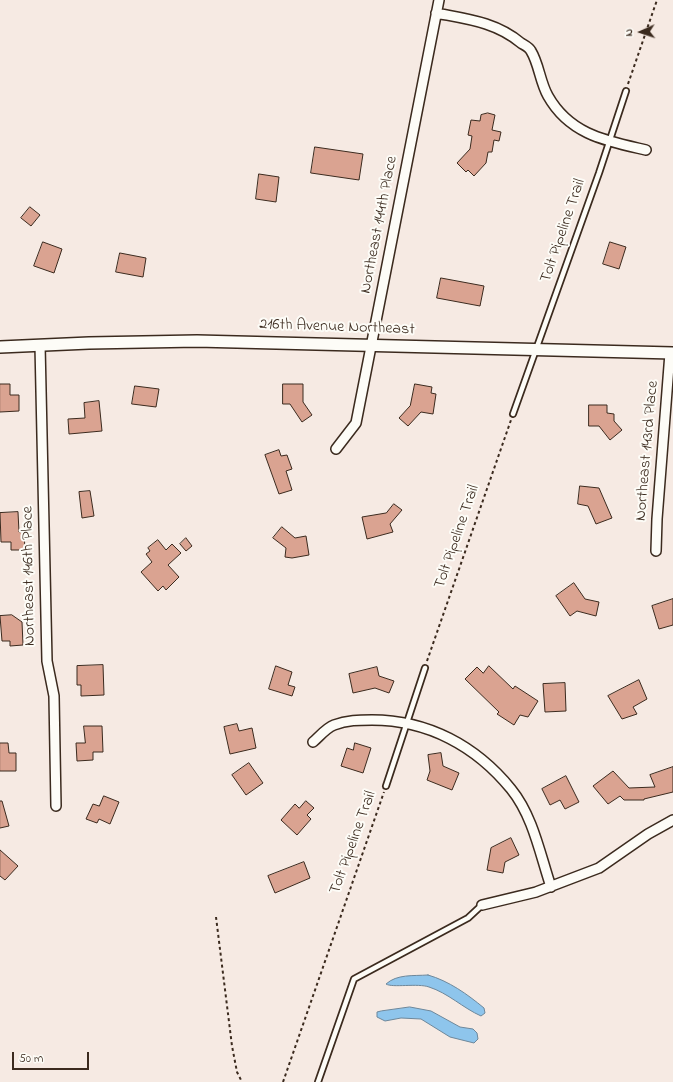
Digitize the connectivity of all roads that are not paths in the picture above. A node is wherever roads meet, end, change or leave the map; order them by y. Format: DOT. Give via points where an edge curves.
graph roads {
  1 [pos="439,0"];
  2 [pos="436,13"];
  3 [pos="626,91"];
  4 [pos="610,142"];
  5 [pos="646,150"];
  6 [pos="40,345"];
  7 [pos="372,345"];
  8 [pos="0,347"];
  9 [pos="536,350"];
  10 [pos="672,353"];
  11 [pos="513,414"];
  12 [pos="336,449"];
  13 [pos="656,551"];
  14 [pos="424,668"];
  15 [pos="407,723"];
  16 [pos="313,742"];
  17 [pos="386,786"];
  18 [pos="56,806"];
  19 [pos="673,820"];
  20 [pos="551,887"];
  21 [pos="482,905"];
  22 [pos="318,1082"];
  1 -- 2 [label="street, Northeast 144th Place"];
  2 -- 4 [label="street" via="475,20 507,32 530,50 548,96 563,117 584,133"];
  2 -- 7 [label="street, Northeast 144th Place"];
  3 -- 4 [label="lane"];
  4 -- 5 [label="street"];
  4 -- 9 [label="lane"];
  6 -- 7 [label="street, 216th Avenue Northeast" via="205,341"];
  6 -- 8 [label="street, 216th Avenue Northeast"];
  6 -- 18 [label="street, Northeast 146th Place" via="47,661 54,696"];
  7 -- 9 [label="street, 216th Avenue Northeast"];
  7 -- 12 [label="street, Northeast 144th Place" via="356,423"];
  9 -- 10 [label="street, 216th Avenue Northeast"];
  9 -- 11 [label="lane"];
  10 -- 13 [label="street, Northeast 143rd Place"];
  14 -- 15 [label="lane"];
  15 -- 16 [label="street" via="389,720 350,720 332,725"];
  15 -- 17 [label="lane"];
  15 -- 20 [label="street" via="436,731 478,756 511,790 529,821"];
  19 -- 20 [label="street" via="599,868"];
  20 -- 21 [label="street"];
  21 -- 22 [label="lane" via="468,918 354,979"];
}
